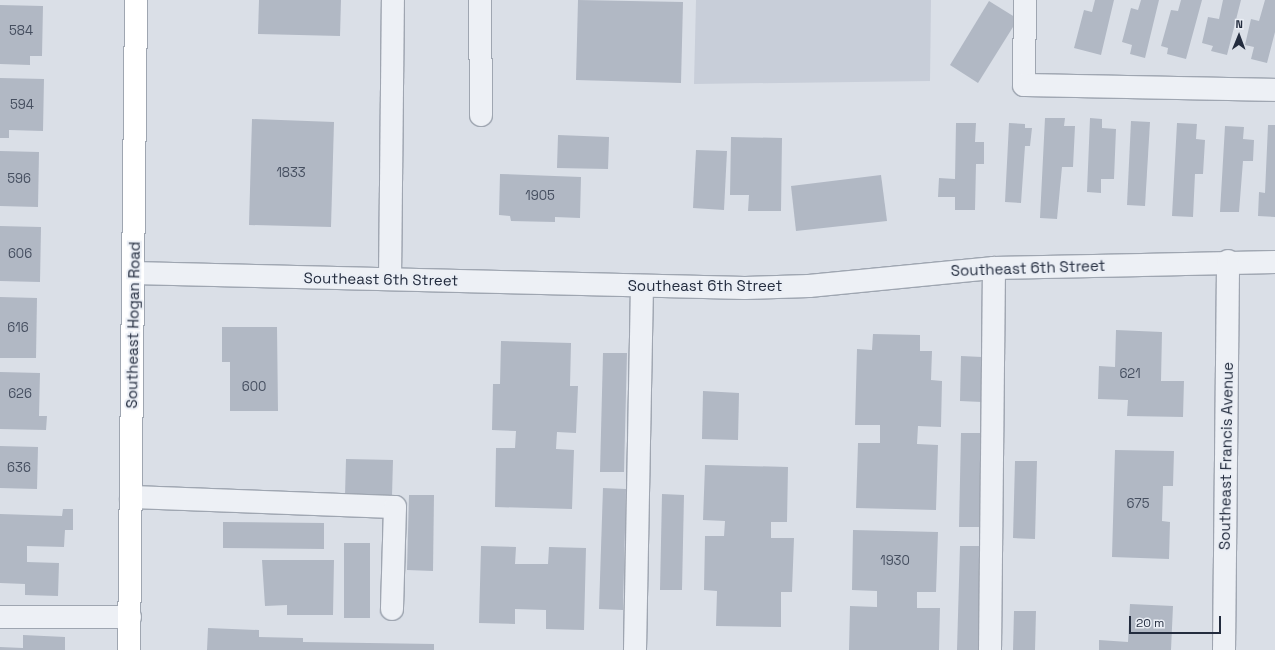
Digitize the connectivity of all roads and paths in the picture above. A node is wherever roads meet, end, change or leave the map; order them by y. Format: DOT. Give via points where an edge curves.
graph roads {
  1 [pos="136,0"];
  2 [pos="393,0"];
  3 [pos="480,0"];
  4 [pos="1025,0"];
  5 [pos="1275,90"];
  6 [pos="481,115"];
  7 [pos="1228,261"];
  8 [pos="1275,262"];
  9 [pos="994,268"];
  10 [pos="133,273"];
  11 [pos="390,279"];
  12 [pos="642,286"];
  13 [pos="131,497"];
  14 [pos="392,609"];
  15 [pos="0,617"];
  16 [pos="130,618"];
  17 [pos="130,650"];
  18 [pos="635,650"];
  19 [pos="990,650"];
  20 [pos="1224,650"];
  1 -- 10 [label="main road, Southeast Hogan Road"];
  2 -- 11 [label="street"];
  3 -- 6 [label="street"];
  4 -- 5 [label="street" via="1024,85"];
  7 -- 8 [label="street, Southeast 6th Street"];
  7 -- 9 [label="street, Southeast 6th Street"];
  7 -- 20 [label="street, Southeast Francis Avenue"];
  9 -- 12 [label="street, Southeast 6th Street" via="809,286"];
  9 -- 19 [label="street"];
  10 -- 11 [label="street, Southeast 6th Street"];
  10 -- 13 [label="main road, Southeast Hogan Road"];
  11 -- 12 [label="street, Southeast 6th Street"];
  12 -- 18 [label="street"];
  13 -- 14 [label="street" via="395,507"];
  13 -- 16 [label="main road, Southeast Hogan Road"];
  15 -- 16 [label="street"];
  16 -- 17 [label="main road, Southeast Hogan Road"];
}
